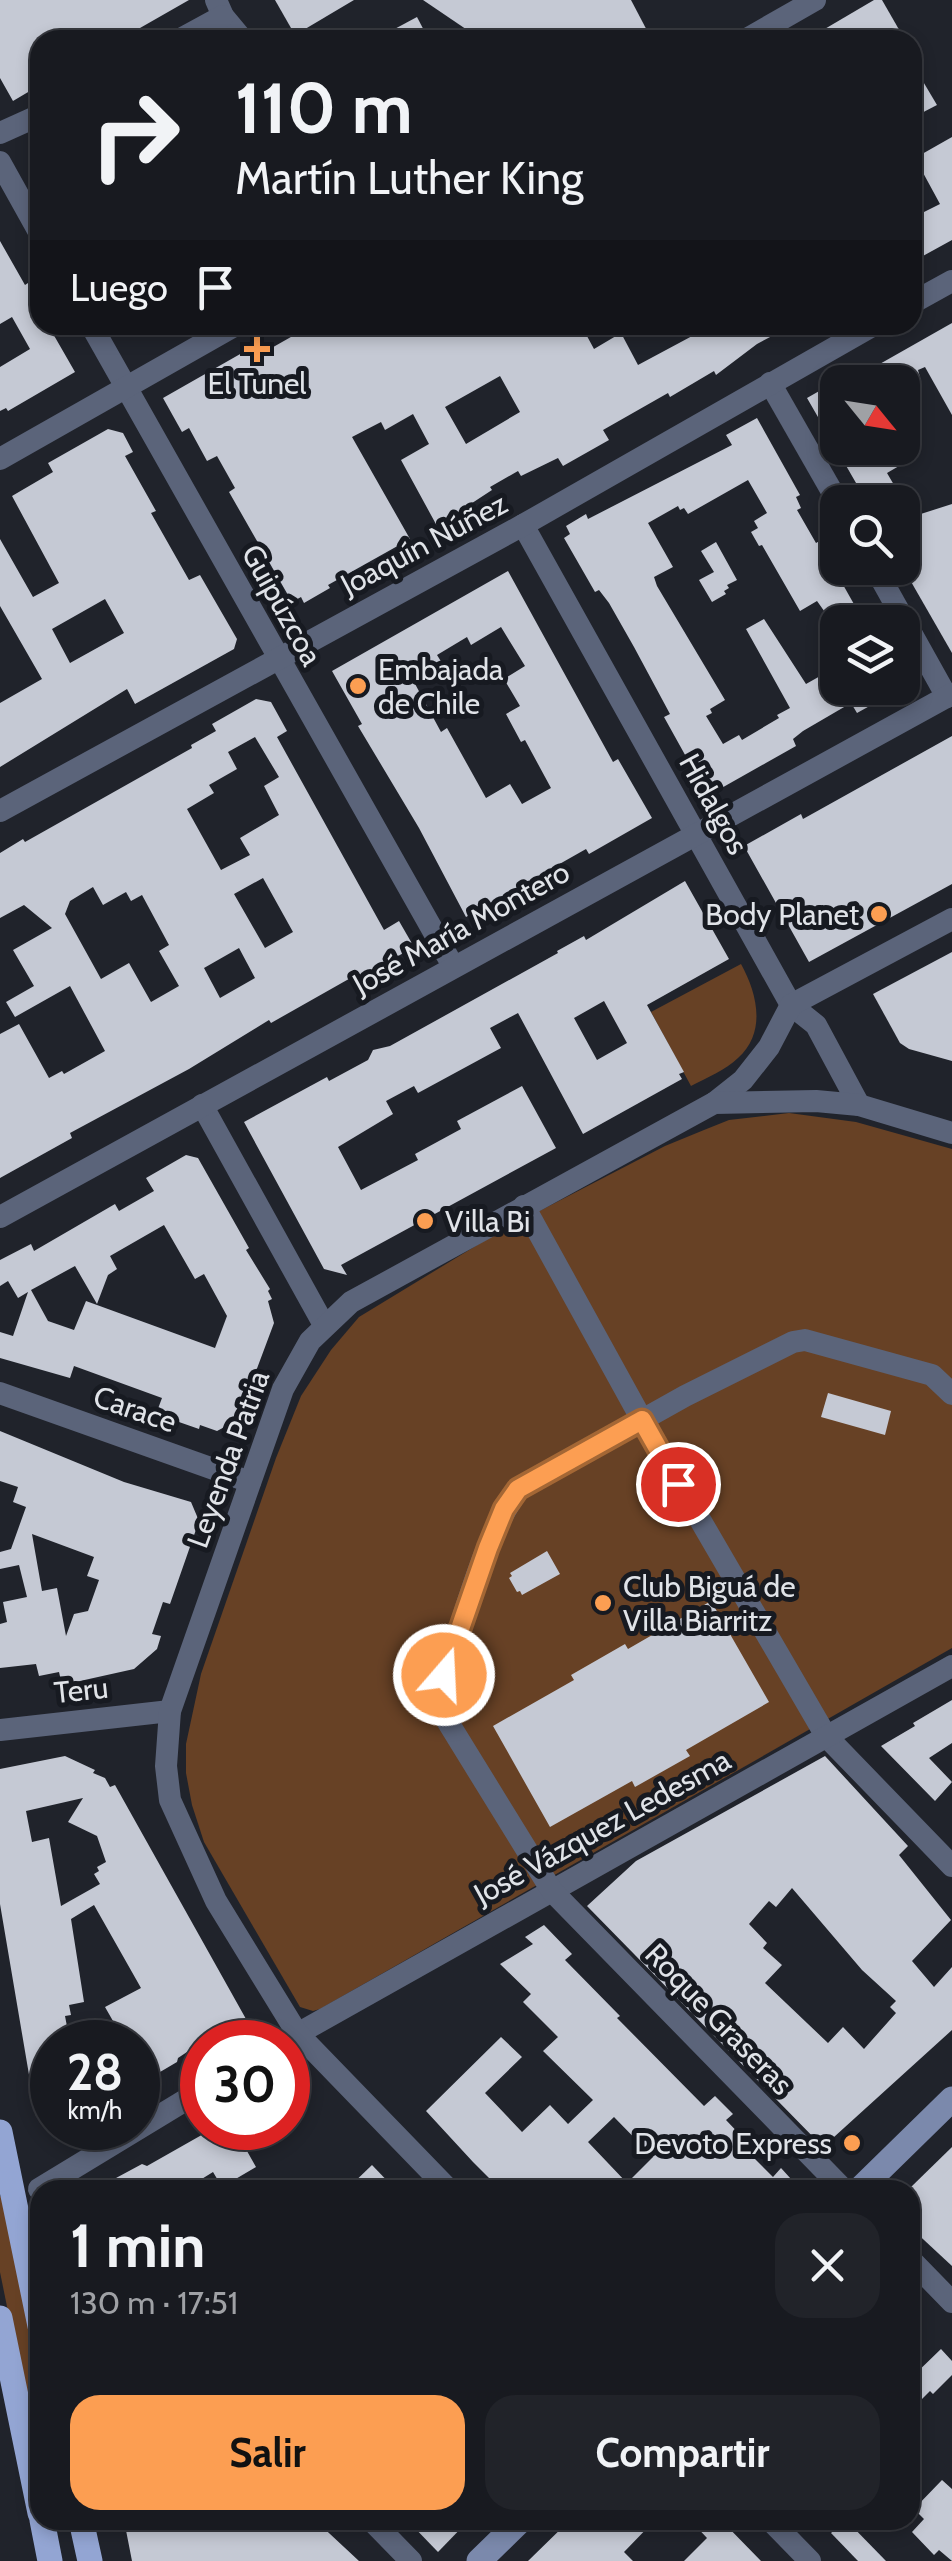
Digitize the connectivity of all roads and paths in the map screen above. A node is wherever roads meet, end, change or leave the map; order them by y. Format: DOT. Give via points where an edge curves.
graph roads {
  1 [pos="816,0"];
  2 [pos="219,8"];
  3 [pos="192,30"];
  4 [pos="236,30"];
  5 [pos="762,30"];
  6 [pos="30,119"];
  7 [pos="0,133"];
  8 [pos="0,162"];
  9 [pos="30,216"];
  10 [pos="952,281"];
  11 [pos="922,298"];
  12 [pos="97,335"];
  13 [pos="218,335"];
  14 [pos="856,335"];
  15 [pos="770,383"];
  16 [pos="125,386"];
  17 [pos="0,459"];
  18 [pos="828,485"];
  19 [pos="523,525"];
  20 [pos="886,585"];
  21 [pos="277,657"];
  22 [pos="950,695"];
  23 [pos="0,811"];
  24 [pos="697,833"];
  25 [pos="952,919"];
  26 [pos="453,966"];
  27 [pos="790,1005"];
  28 [pos="714,1103"];
  29 [pos="202,1105"];
  30 [pos="859,1105"];
  31 [pos="952,1133"];
  32 [pos="524,1206"];
  33 [pos="0,1217"];
  34 [pos="324,1325"];
  35 [pos="0,1394"];
  36 [pos="952,1394"];
  37 [pos="642,1420"];
  38 [pos="250,1482"];
  39 [pos="952,1666"];
  40 [pos="170,1711"];
  41 [pos="0,1730"];
  42 [pos="826,1736"];
  43 [pos="952,1866"];
  44 [pos="552,1891"];
  45 [pos="280,2020"];
  46 [pos="310,2027"];
  47 [pos="310,2057"];
  48 [pos="952,2099"];
  49 [pos="180,2103"];
  50 [pos="0,2132"];
  51 [pos="55,2180"];
  52 [pos="439,2180"];
  53 [pos="834,2180"];
  54 [pos="868,2180"];
  55 [pos="6,2188"];
  56 [pos="920,2269"];
  57 [pos="30,2285"];
  58 [pos="952,2302"];
  59 [pos="0,2318"];
  60 [pos="30,2463"];
  61 [pos="44,2530"];
  62 [pos="83,2530"];
  63 [pos="381,2530"];
  64 [pos="511,2530"];
  65 [pos="780,2530"];
  66 [pos="50,2561"];
  67 [pos="90,2561"];
  68 [pos="411,2561"];
  69 [pos="479,2561"];
  70 [pos="810,2561"];
  1 -- 5 [label="street"];
  2 -- 3 [label="street"];
  2 -- 4 [label="street"];
  6 -- 7 [label="street"];
  8 -- 9 [label="street"];
  10 -- 11 [label="street"];
  12 -- 16 [label="street, Guipúzcoa"];
  13 -- 16 [label="street"];
  14 -- 15 [label="street, Joaquín Núñez"];
  15 -- 18 [label="street"];
  15 -- 19 [label="street, Joaquín Núñez"];
  16 -- 17 [label="street"];
  16 -- 21 [label="street, Guipúzcoa"];
  19 -- 21 [label="street, Joaquín Núñez"];
  19 -- 24 [label="street, Hidalgos"];
  20 -- 22 [label="street"];
  21 -- 23 [label="street, Joaquín Núñez"];
  21 -- 26 [label="street, Guipúzcoa"];
  22 -- 24 [label="street, José María Montero"];
  24 -- 26 [label="street, José María Montero"];
  24 -- 27 [label="street, Hidalgos"];
  25 -- 27 [label="street"];
  26 -- 29 [label="street, José María Montero"];
  27 -- 28 [label="street" via="769,1047"];
  27 -- 30 [label="street, Hidalgos" via="816,1025"];
  28 -- 30 [label="street, Leyenda Patria"];
  28 -- 32 [label="street, Leyenda Patria"];
  29 -- 33 [label="street, José María Montero"];
  29 -- 34 [label="street"];
  30 -- 31 [label="street, Leyenda Patria"];
  32 -- 34 [label="street, Leyenda Patria" via="351,1302"];
  32 -- 37 [label="street"];
  34 -- 38 [label="street, Leyenda Patria" via="283,1389"];
  35 -- 38 [label="street, Carace"];
  36 -- 37 [label="street, Roque Graseras" via="932,1375 805,1340"];
  37 -- 42 [label="street"];
  37 -- 44 [label="street, Roque Graseras" via="518,1489 488,1548 444,1675 446,1719"];
  38 -- 40 [label="street, Leyenda Patria"];
  39 -- 42 [label="street, José Vázquez Ledesma"];
  40 -- 41 [label="street, Teru"];
  40 -- 45 [label="street, Leyenda Patria" via="170,1800"];
  42 -- 43 [label="street"];
  42 -- 44 [label="street, José Vázquez Ledesma"];
  44 -- 46 [label="street, José Vázquez Ledesma"];
  44 -- 53 [label="street, Roque Graseras"];
  47 -- 52 [label="street, Leyenda Patria"];
  48 -- 54 [label="street"];
  49 -- 51 [label="street"];
  50 -- 55 [label="main road"];
  55 -- 57 [label="main road"];
  56 -- 58 [label="street"];
  59 -- 60 [label="main road"];
  61 -- 66 [label="main road"];
  62 -- 67 [label="main road"];
  63 -- 68 [label="street"];
  64 -- 69 [label="street"];
  65 -- 70 [label="street"];
}
